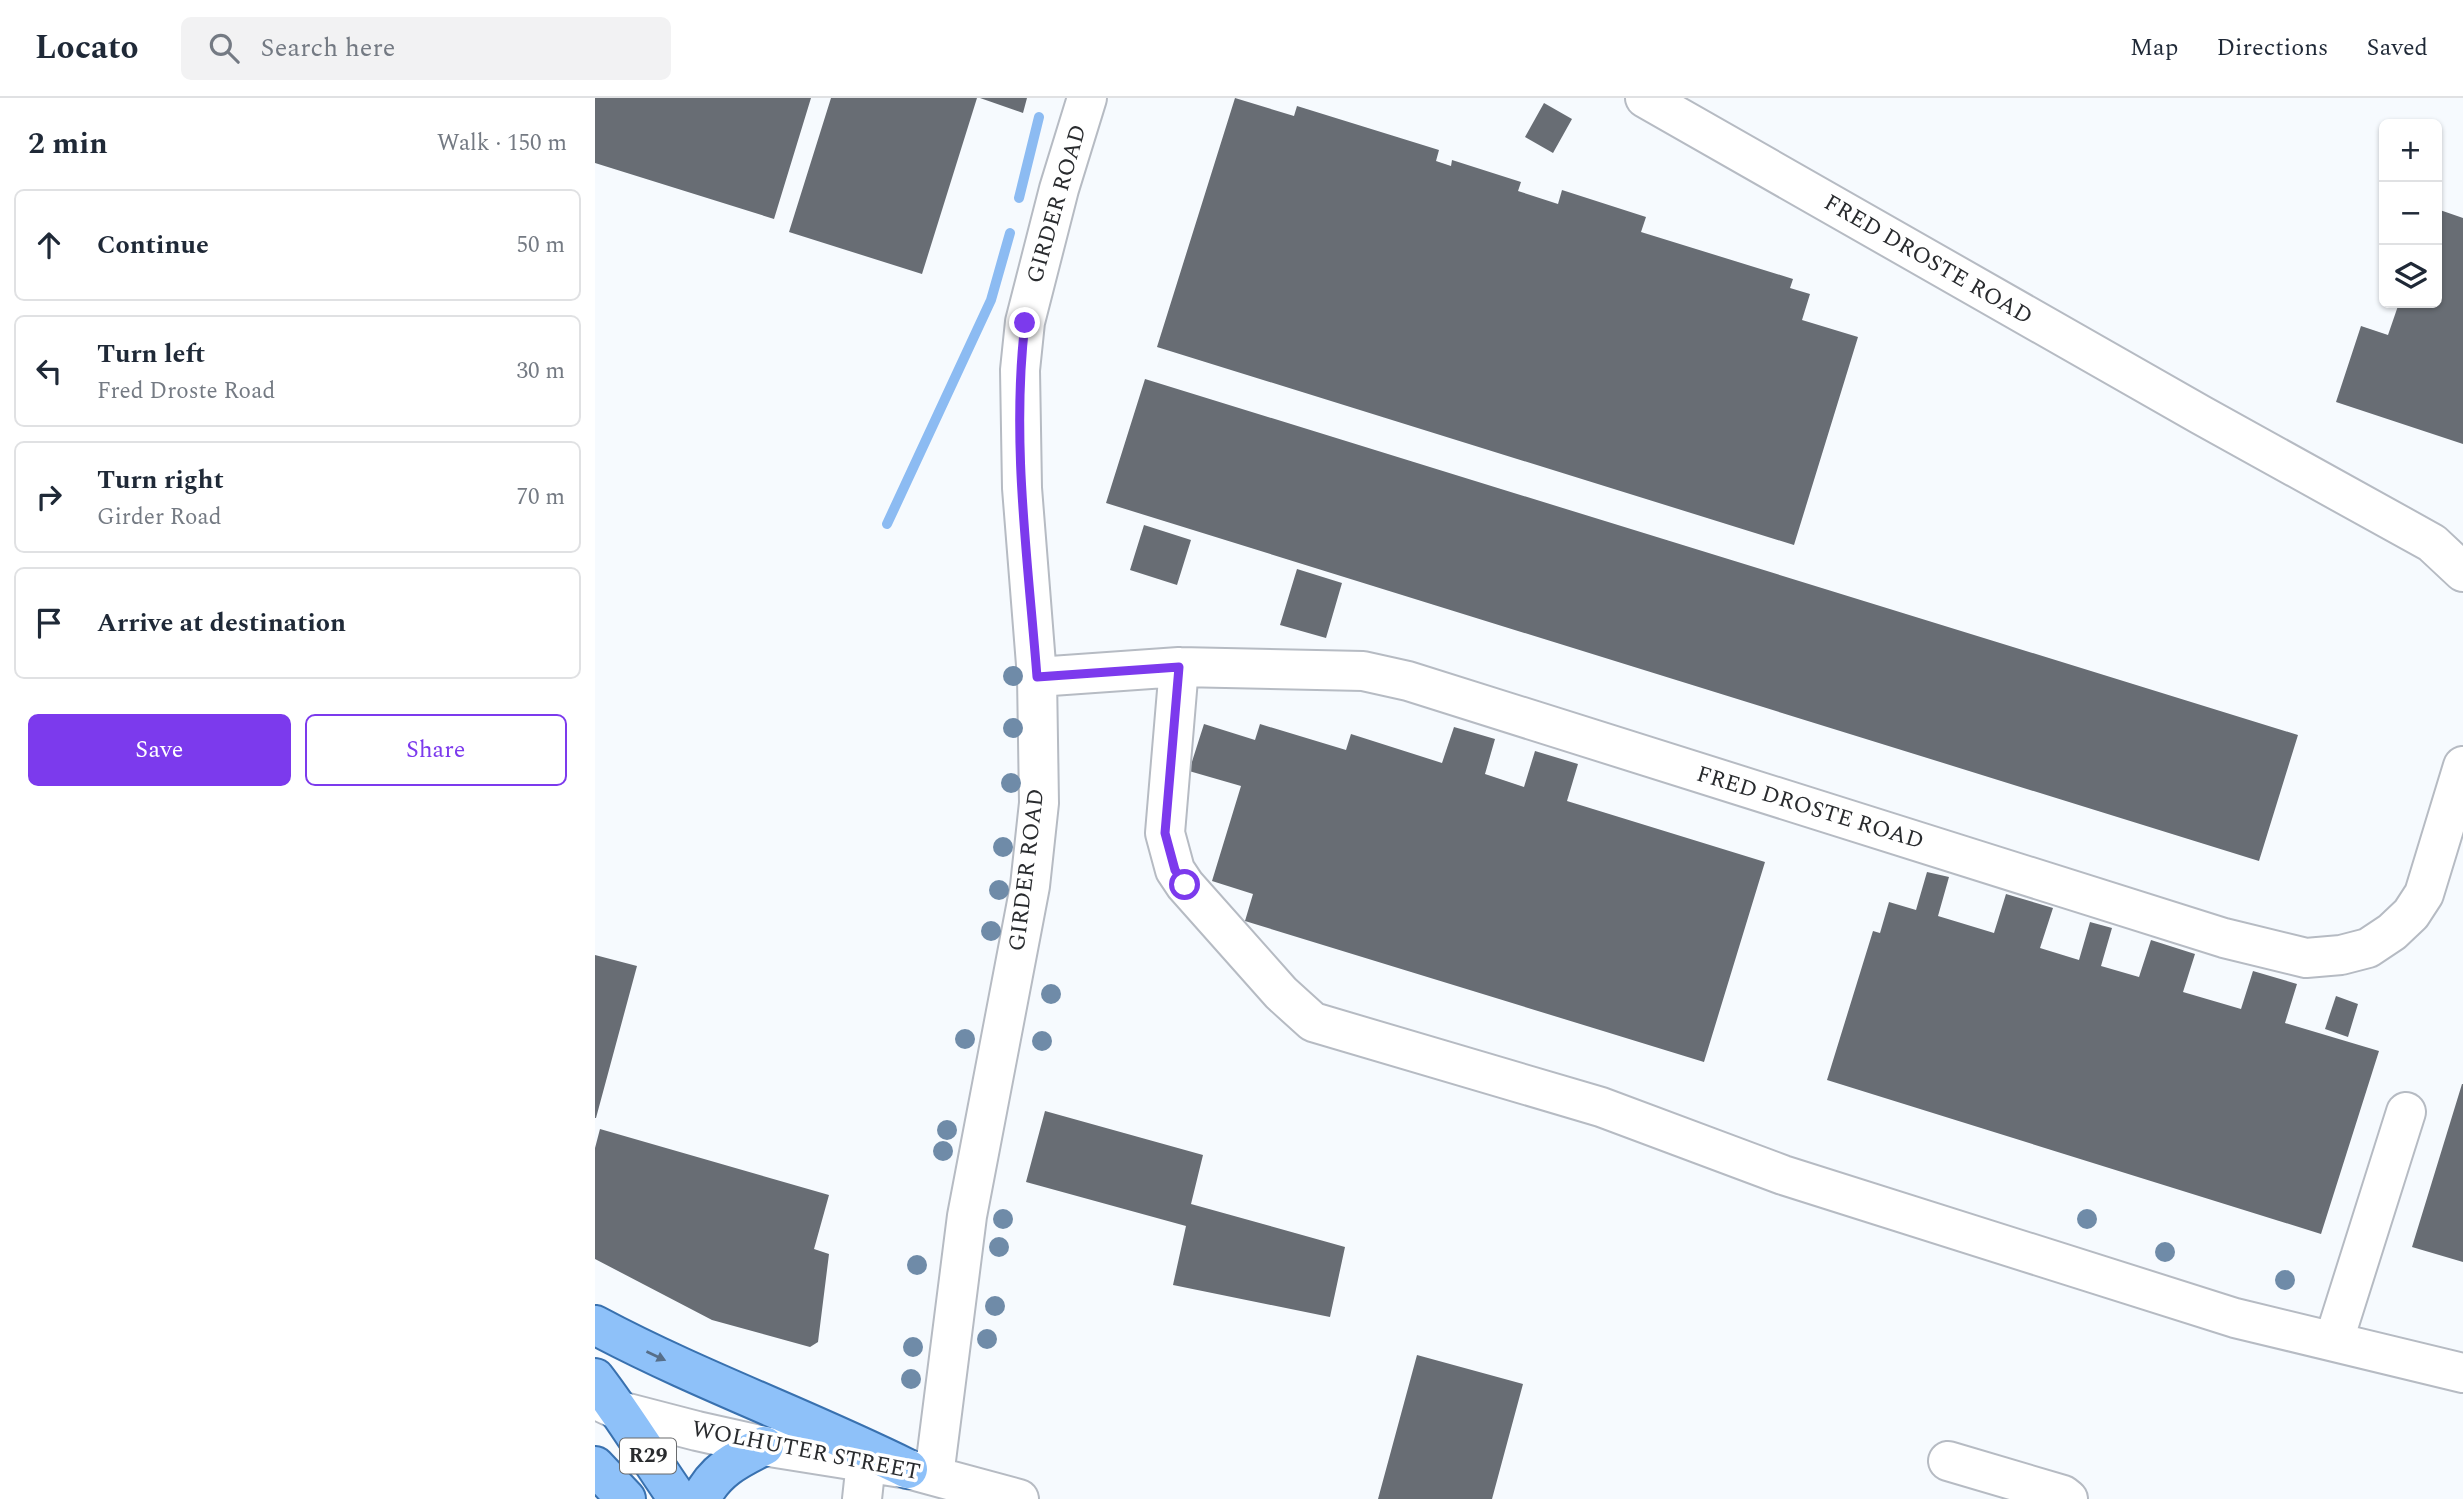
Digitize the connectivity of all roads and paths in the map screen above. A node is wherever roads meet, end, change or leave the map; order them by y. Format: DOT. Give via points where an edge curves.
graph roads {
  1 [pos="1087,98"];
  2 [pos="1645,98"];
  3 [pos="2463,572"];
  4 [pos="1179,667"];
  5 [pos="1037,677"];
  6 [pos="2463,766"];
  7 [pos="2457,812"];
  8 [pos="2406,1112"];
  9 [pos="595,1325"];
  10 [pos="2334,1340"];
  11 [pos="2463,1373"];
  12 [pos="595,1378"];
  13 [pos="608,1405"];
  14 [pos="764,1446"];
  15 [pos="1948,1461"];
  16 [pos="866,1462"];
  17 [pos="595,1466"];
  18 [pos="921,1473"];
  19 [pos="1004,1497"];
  20 [pos="626,1499"];
  21 [pos="678,1499"];
  22 [pos="701,1499"];
  23 [pos="862,1499"];
  24 [pos="2068,1499"];
  1 -- 5 [label="street, GIRDER ROAD" via="1035,282 1020,370 1022,488"];
  2 -- 3 [label="street, FRED DROSTE ROAD" via="2432,543"];
  4 -- 5 [label="street, FRED DROSTE ROAD"];
  4 -- 7 [label="street, FRED DROSTE ROAD" via="1363,671 1408,681 2211,934 2307,958 2368,948 2411,914 2424,894"];
  4 -- 10 [label="street" via="1165,833 1175,870 1281,993 1313,1022 1601,1107 1783,1175 1982,1240 2235,1318"];
  5 -- 18 [label="street, GIRDER ROAD" via="1039,803 1030,886"];
  6 -- 7 [label="street, FRED DROSTE ROAD"];
  8 -- 10 [label="street"];
  9 -- 18 [label="main road, one-way" via="736,1393"];
  10 -- 11 [label="street"];
  12 -- 13 [label="main road, R29"];
  13 -- 14 [label="street, WOLHUTER STREET"];
  13 -- 21 [label="main road, R29"];
  14 -- 16 [label="street, WOLHUTER STREET"];
  14 -- 22 [label="main road" via="719,1472"];
  15 -- 24 [label="street"];
  16 -- 18 [label="street, WOLHUTER STREET"];
  16 -- 23 [label="street"];
  17 -- 20 [label="main road, R29"];
  18 -- 19 [label="street, WOLHUTER STREET"];
}
